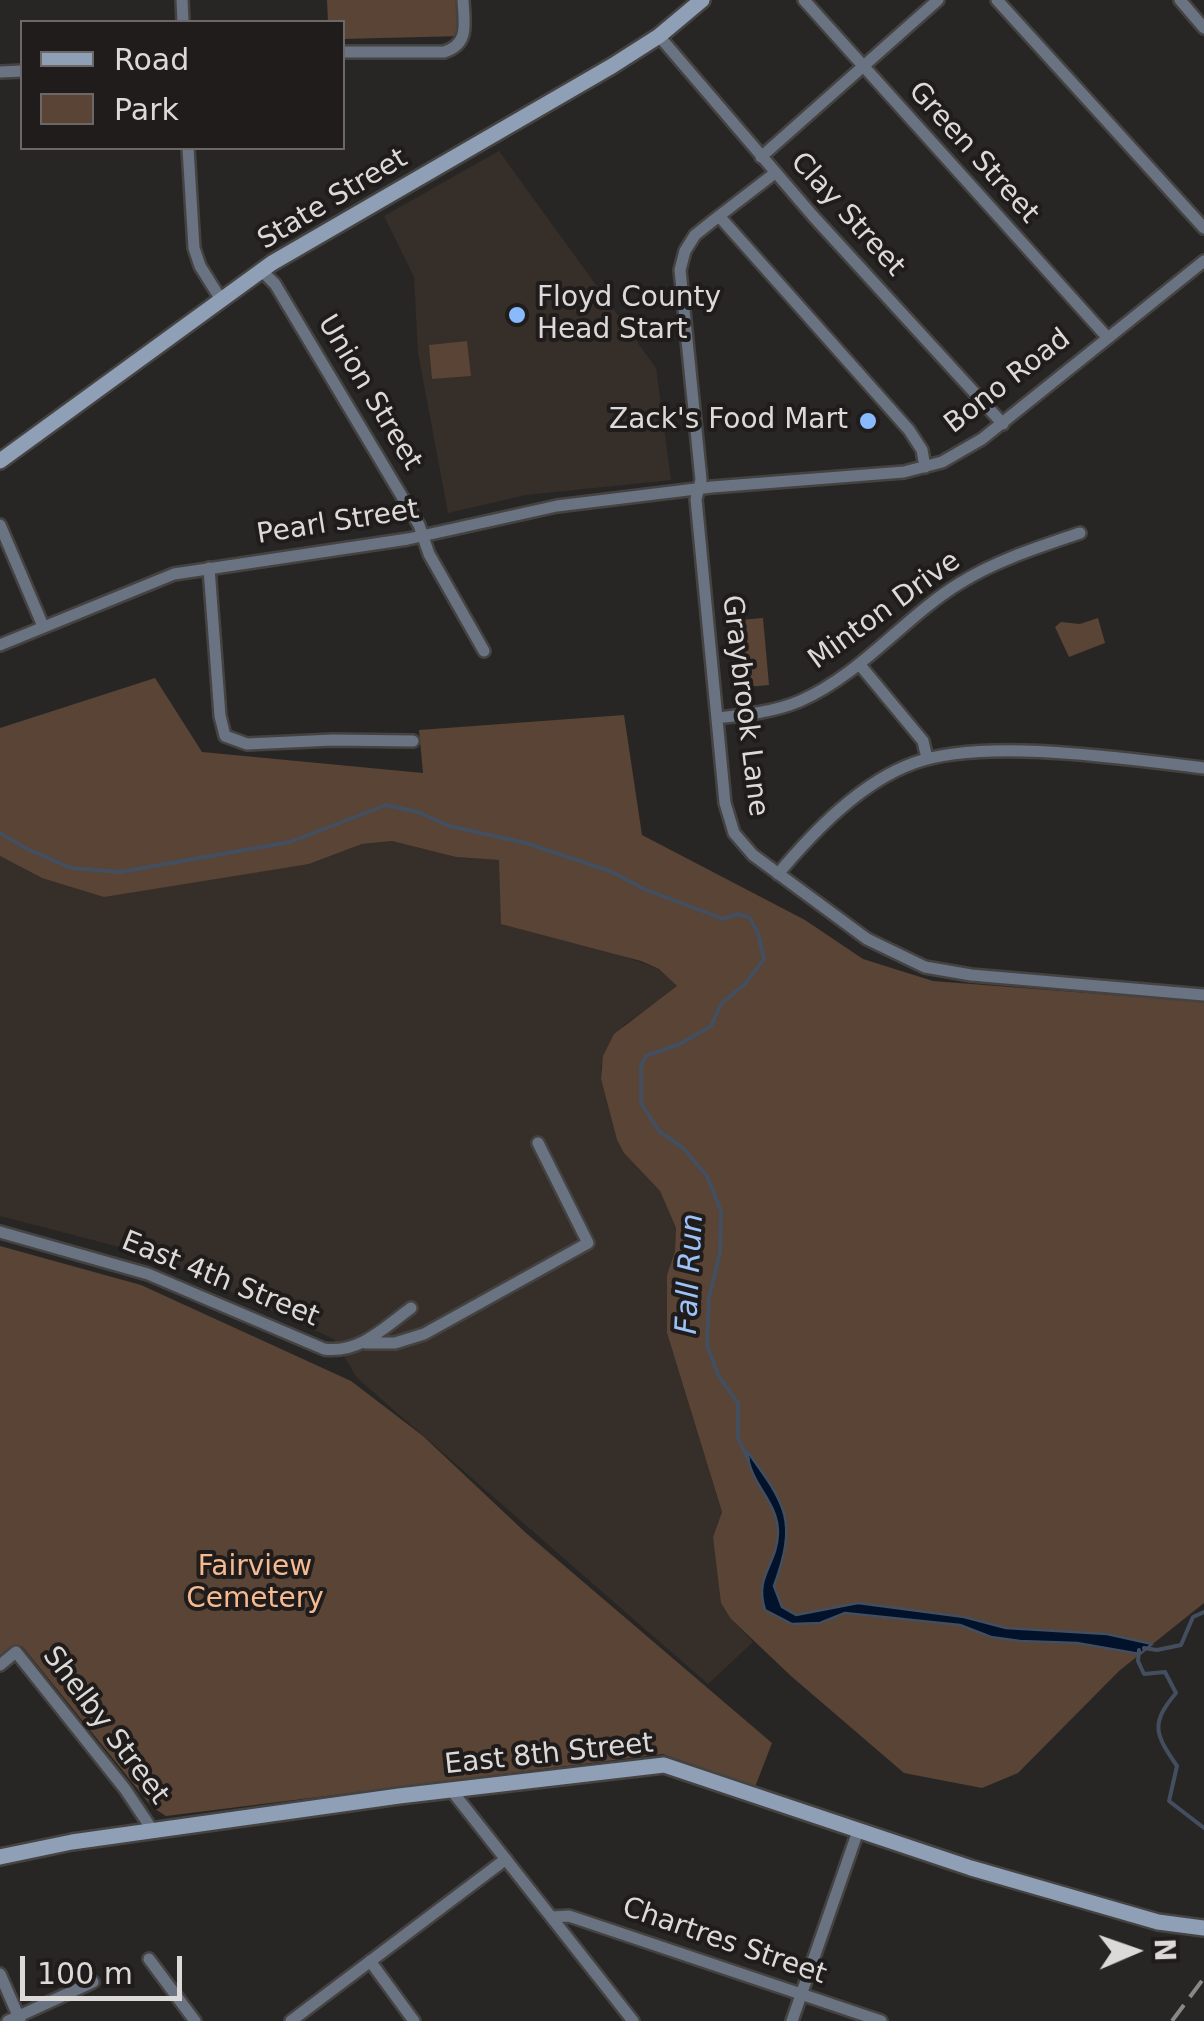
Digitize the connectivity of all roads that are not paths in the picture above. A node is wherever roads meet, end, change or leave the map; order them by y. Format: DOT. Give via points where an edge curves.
graph roads {
  1 [pos="464,0"];
  2 [pos="702,0"];
  3 [pos="804,0"];
  4 [pos="938,0"];
  5 [pos="997,0"];
  6 [pos="1180,0"];
  7 [pos="1204,28"];
  8 [pos="659,36"];
  9 [pos="345,52"];
  10 [pos="863,67"];
  11 [pos="188,150"];
  12 [pos="761,157"];
  13 [pos="776,173"];
  14 [pos="719,216"];
  15 [pos="1204,228"];
  16 [pos="1201,269"];
  17 [pos="262,271"];
  18 [pos="220,298"];
  19 [pos="1107,337"];
  20 [pos="1002,424"];
  21 [pos="0,461"];
  22 [pos="925,467"];
  23 [pos="696,490"];
  24 [pos="0,525"];
  25 [pos="1080,533"];
  26 [pos="424,535"];
  27 [pos="209,568"];
  28 [pos="44,626"];
  29 [pos="0,645"];
  30 [pos="484,651"];
  31 [pos="860,664"];
  32 [pos="717,718"];
  33 [pos="412,741"];
  34 [pos="927,758"];
  35 [pos="1204,768"];
  36 [pos="778,874"];
  37 [pos="1204,995"];
  38 [pos="538,1142"];
  39 [pos="0,1232"];
  40 [pos="412,1308"];
  41 [pos="362,1344"];
  42 [pos="0,1665"];
  43 [pos="452,1790"];
  44 [pos="153,1831"];
  45 [pos="858,1831"];
  46 [pos="0,1857"];
  47 [pos="506,1859"];
  48 [pos="552,1917"];
  49 [pos="1204,1928"];
  50 [pos="150,1958"];
  51 [pos="370,1961"];
  52 [pos="0,1974"];
  53 [pos="94,1982"];
  54 [pos="802,1994"];
  55 [pos="16,2019"];
  56 [pos="195,2021"];
  57 [pos="290,2021"];
  58 [pos="414,2021"];
  59 [pos="633,2021"];
  60 [pos="792,2021"];
  61 [pos="880,2021"];
  1 -- 9 [label="street" via="464,35 454,49"];
  2 -- 8 [label="street, State Street"];
  3 -- 10 [label="street, Green Street"];
  4 -- 10 [label="street"];
  5 -- 15 [label="street"];
  6 -- 7 [label="street"];
  8 -- 12 [label="street, Clay Street"];
  8 -- 17 [label="street, State Street"];
  10 -- 12 [label="street"];
  10 -- 19 [label="street, Green Street"];
  11 -- 18 [label="street" via="194,248"];
  12 -- 13 [label="street, Clay Street"];
  13 -- 14 [label="street, Graybrook Lane"];
  13 -- 20 [label="street, Clay Street"];
  14 -- 22 [label="street" via="908,430"];
  14 -- 23 [label="street, Graybrook Lane" via="695,236 680,270"];
  16 -- 19 [label="street, Bono Road"];
  17 -- 18 [label="street, State Street"];
  17 -- 26 [label="street, Union Street"];
  18 -- 21 [label="street, State Street"];
  19 -- 20 [label="street, Bono Road"];
  20 -- 22 [label="street, Bono Road"];
  22 -- 23 [label="street, Bono Road"];
  23 -- 26 [label="street, Pearl Street" via="552,507"];
  23 -- 32 [label="street, Graybrook Lane"];
  24 -- 28 [label="street"];
  25 -- 31 [label="street, Minton Drive" via="962,582"];
  26 -- 27 [label="street, Pearl Street"];
  26 -- 30 [label="street, Union Street"];
  27 -- 28 [label="street, Pearl Street" via="159,578"];
  27 -- 33 [label="street" via="225,736 247,744"];
  28 -- 29 [label="street, Pearl Street"];
  31 -- 32 [label="street, Minton Drive" via="800,701"];
  31 -- 34 [label="street" via="924,741"];
  32 -- 36 [label="street, Graybrook Lane" via="728,819 753,854"];
  34 -- 35 [label="street" via="998,752"];
  34 -- 36 [label="street" via="857,796"];
  36 -- 37 [label="street, Graybrook Lane" via="867,939 925,967"];
  38 -- 41 [label="street, East 4th Street" via="588,1242 420,1336"];
  39 -- 41 [label="street, East 4th Street" via="148,1274 324,1349"];
  40 -- 41 [label="street"];
  42 -- 44 [label="street, Shelby Street" via="16,1652"];
  43 -- 44 [label="street, East 8th Street"];
  43 -- 45 [label="street, East 8th Street" via="664,1765"];
  43 -- 47 [label="street"];
  44 -- 46 [label="street, East 8th Street"];
  45 -- 49 [label="street, East 8th Street" via="1158,1922"];
  45 -- 54 [label="street"];
  47 -- 48 [label="street"];
  47 -- 51 [label="street"];
  48 -- 54 [label="street, Chartres Street" via="568,1916"];
  48 -- 59 [label="street"];
  50 -- 56 [label="street"];
  51 -- 57 [label="street"];
  51 -- 58 [label="street"];
  52 -- 55 [label="street"];
  53 -- 55 [label="street"];
  54 -- 60 [label="street"];
  54 -- 61 [label="street, Chartres Street"];
}
